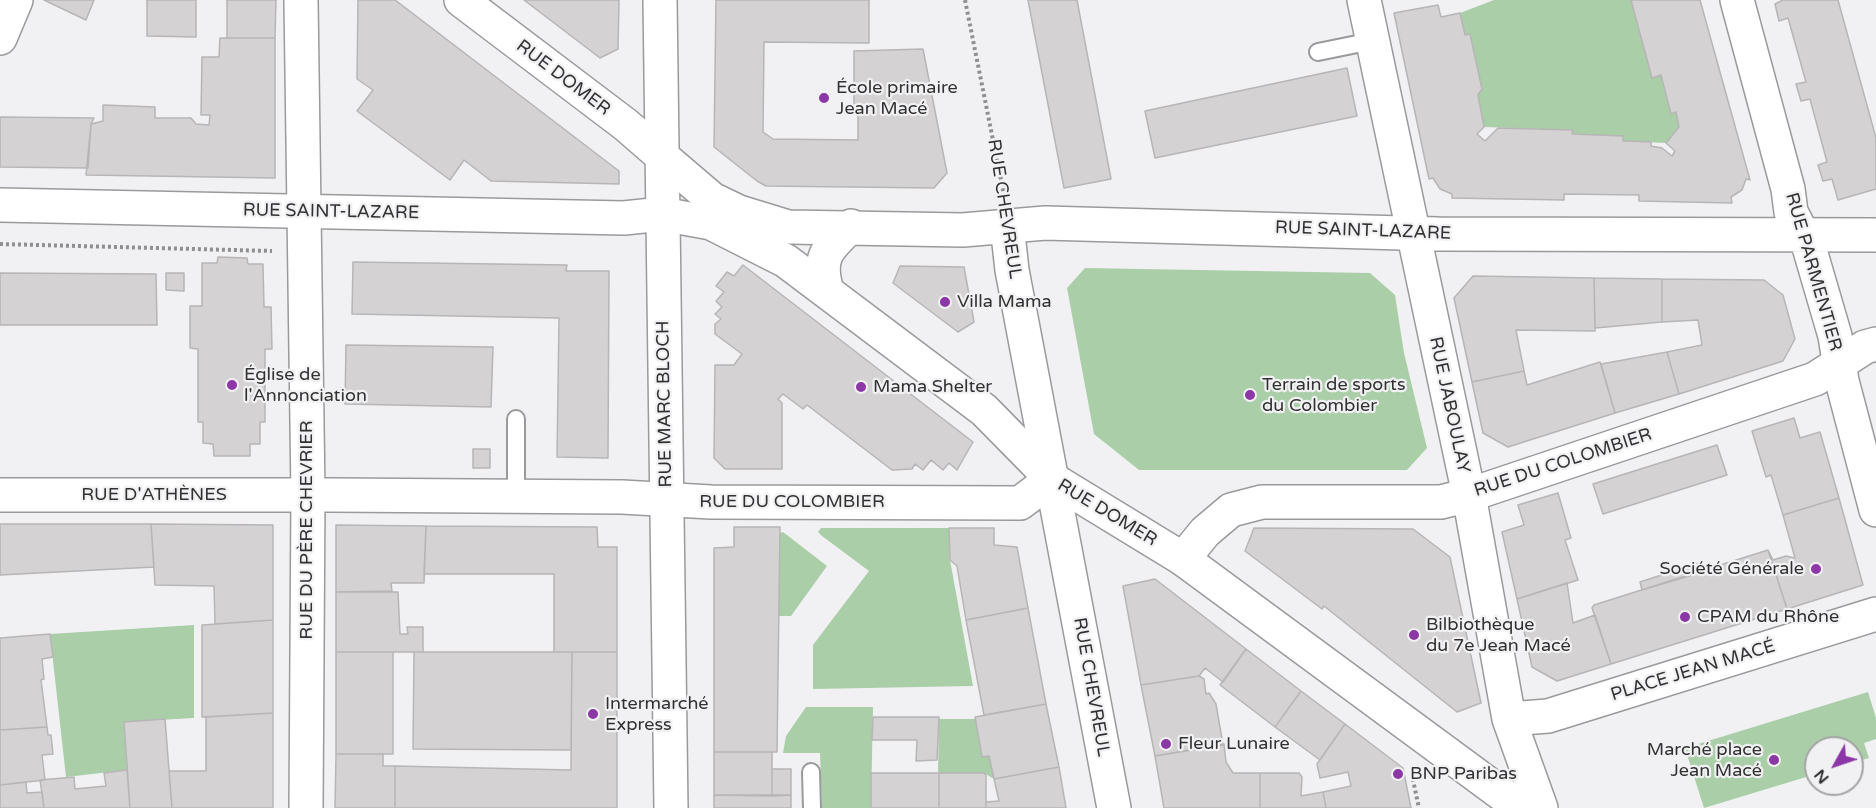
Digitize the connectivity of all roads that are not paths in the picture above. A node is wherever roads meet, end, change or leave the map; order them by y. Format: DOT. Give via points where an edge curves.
graph roads {
  1 [pos="16,0"];
  2 [pos="301,0"];
  3 [pos="461,0"];
  4 [pos="660,0"];
  5 [pos="1364,0"];
  6 [pos="1737,0"];
  7 [pos="0,38"];
  8 [pos="1372,40"];
  9 [pos="1318,52"];
  10 [pos="664,158"];
  11 [pos="0,204"];
  12 [pos="302,211"];
  13 [pos="662,214"];
  14 [pos="1007,225"];
  15 [pos="851,226"];
  16 [pos="1412,232"];
  17 [pos="1804,234"];
  18 [pos="1876,235"];
  19 [pos="827,291"];
  20 [pos="1876,344"];
  21 [pos="1839,364"];
  22 [pos="516,419"];
  23 [pos="1052,479"];
  24 [pos="0,495"];
  25 [pos="308,495"];
  26 [pos="1469,495"];
  27 [pos="516,496"];
  28 [pos="667,500"];
  29 [pos="1876,510"];
  30 [pos="1183,559"];
  31 [pos="1876,614"];
  32 [pos="1509,719"];
  33 [pos="812,772"];
  34 [pos="306,808"];
  35 [pos="671,808"];
  36 [pos="812,808"];
  37 [pos="1114,808"];
  38 [pos="1521,808"];
  39 [pos="1541,808"];
  1 -- 7 [label="street"];
  2 -- 12 [label="street, RUE DU PÈRE CHEVRIER"];
  3 -- 10 [label="street, RUE DOMER"];
  4 -- 10 [label="street, RUE MARC BLOCH" via="658,60"];
  5 -- 8 [label="street, RUE JABOULAY"];
  6 -- 17 [label="street, RUE PARMENTIER" via="1791,212"];
  8 -- 9 [label="lane"];
  8 -- 16 [label="street, RUE JABOULAY"];
  10 -- 13 [label="street, RUE MARC BLOCH"];
  10 -- 15 [label="street, RUE SAINT-LAZARE" via="712,199 739,212 788,227"];
  11 -- 12 [label="street, RUE SAINT-LAZARE"];
  12 -- 13 [label="street, RUE SAINT-LAZARE" via="624,218"];
  12 -- 25 [label="street, RUE DU PÈRE CHEVRIER"];
  13 -- 19 [label="street, RUE DOMER" via="711,222 786,261"];
  13 -- 28 [label="street, RUE MARC BLOCH"];
  14 -- 15 [label="street, RUE SAINT-LAZARE" via="963,230"];
  14 -- 16 [label="street, RUE SAINT-LAZARE"];
  14 -- 23 [label="street, RUE CHEVREUL"];
  15 -- 19 [label="street" via="824,256 821,271"];
  16 -- 17 [label="street, RUE SAINT-LAZARE"];
  16 -- 26 [label="street, RUE JABOULAY"];
  17 -- 18 [label="street, RUE SAINT-LAZARE"];
  17 -- 21 [label="street, RUE PARMENTIER"];
  19 -- 23 [label="street, RUE DOMER" via="984,410"];
  20 -- 21 [label="street, RUE DU COLOMBIER"];
  21 -- 26 [label="street, RUE DU COLOMBIER" via="1815,379"];
  21 -- 29 [label="street, RUE PARMENTIER"];
  22 -- 27 [label="lane"];
  23 -- 28 [label="street, RUE DU COLOMBIER" via="1020,502"];
  23 -- 30 [label="street, RUE DOMER"];
  23 -- 37 [label="street, RUE CHEVREUL"];
  24 -- 25 [label="street, RUE D'ATHÈNES"];
  25 -- 27 [label="street, RUE DU COLOMBIER"];
  25 -- 34 [label="street, RUE DU PÈRE CHEVRIER"];
  26 -- 30 [label="street, RUE DU COLOMBIER" via="1441,502 1262,502 1231,510 1205,532"];
  26 -- 32 [label="street, RUE JABOULAY"];
  27 -- 28 [label="street, RUE DU COLOMBIER"];
  28 -- 35 [label="street, RUE MARC BLOCH"];
  30 -- 38 [label="street, RUE DOMER"];
  31 -- 32 [label="street, PLACE JEAN MACÉ" via="1548,716"];
  32 -- 39 [label="street, RUE JABOULAY"];
  33 -- 36 [label="lane"];
}
